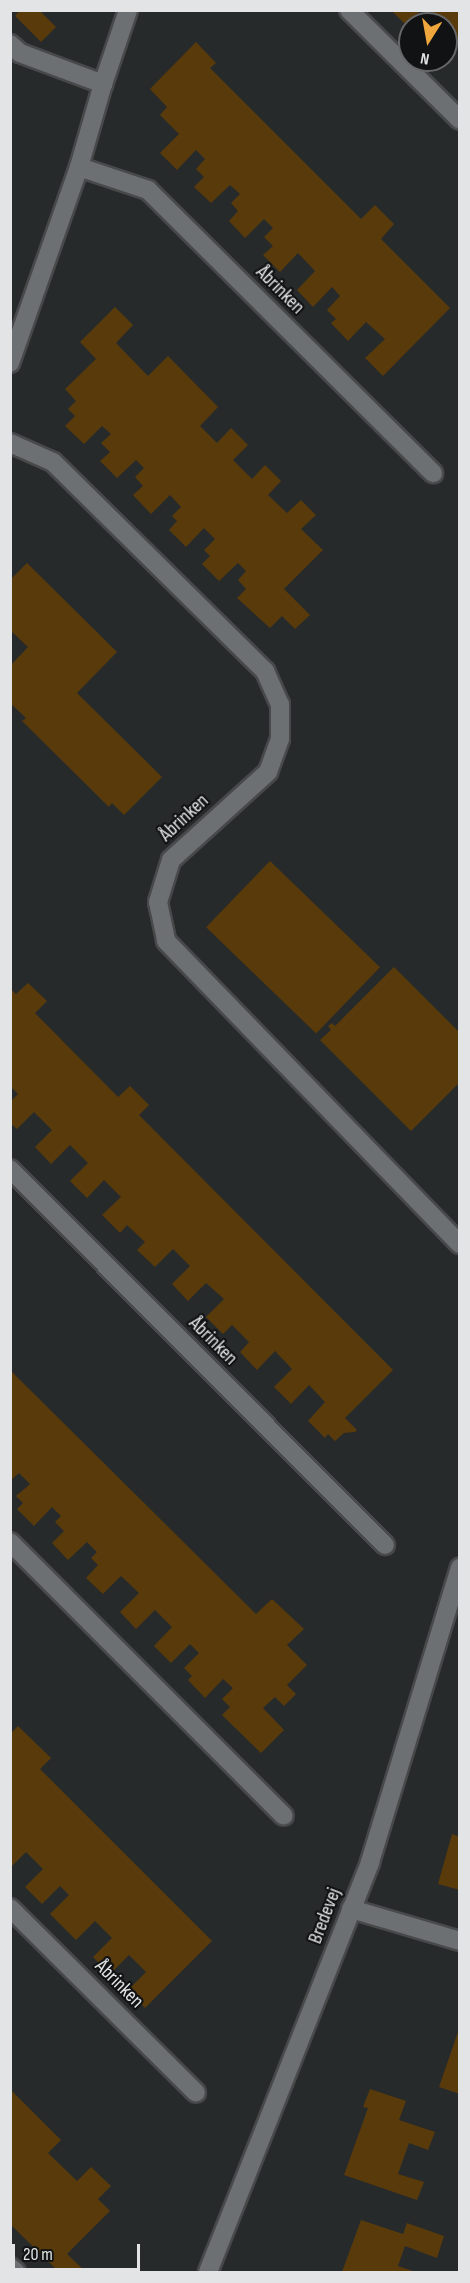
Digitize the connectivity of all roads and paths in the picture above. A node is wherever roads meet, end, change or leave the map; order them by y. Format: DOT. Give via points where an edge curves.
graph roads {
  1 [pos="128,10"];
  2 [pos="349,10"];
  3 [pos="10,44"];
  4 [pos="103,84"];
  5 [pos="459,120"];
  6 [pos="79,167"];
  7 [pos="11,360"];
  8 [pos="10,442"];
  9 [pos="433,473"];
  10 [pos="10,1169"];
  11 [pos="459,1244"];
  12 [pos="10,1542"];
  13 [pos="385,1545"];
  14 [pos="459,1567"];
  15 [pos="284,1815"];
  16 [pos="10,1908"];
  17 [pos="351,1910"];
  18 [pos="459,1941"];
  19 [pos="196,2092"];
  20 [pos="10,2267"];
  21 [pos="16,2272"];
  22 [pos="208,2272"];
  1 -- 4 [label="street"];
  2 -- 5 [label="street"];
  3 -- 4 [label="street" via="20,53"];
  4 -- 6 [label="street"];
  6 -- 7 [label="street"];
  6 -- 9 [label="street, Åbrinken" via="148,190"];
  8 -- 11 [label="street, Åbrinken" via="53,462 265,671 280,704 280,739 268,772 171,860 158,902 166,941"];
  10 -- 13 [label="street, Åbrinken"];
  12 -- 15 [label="street"];
  14 -- 17 [label="street, Bredevej" via="370,1862"];
  16 -- 19 [label="street, Åbrinken"];
  17 -- 18 [label="street"];
  17 -- 22 [label="street, Bredevej"];
  20 -- 21 [label="street"];
}
